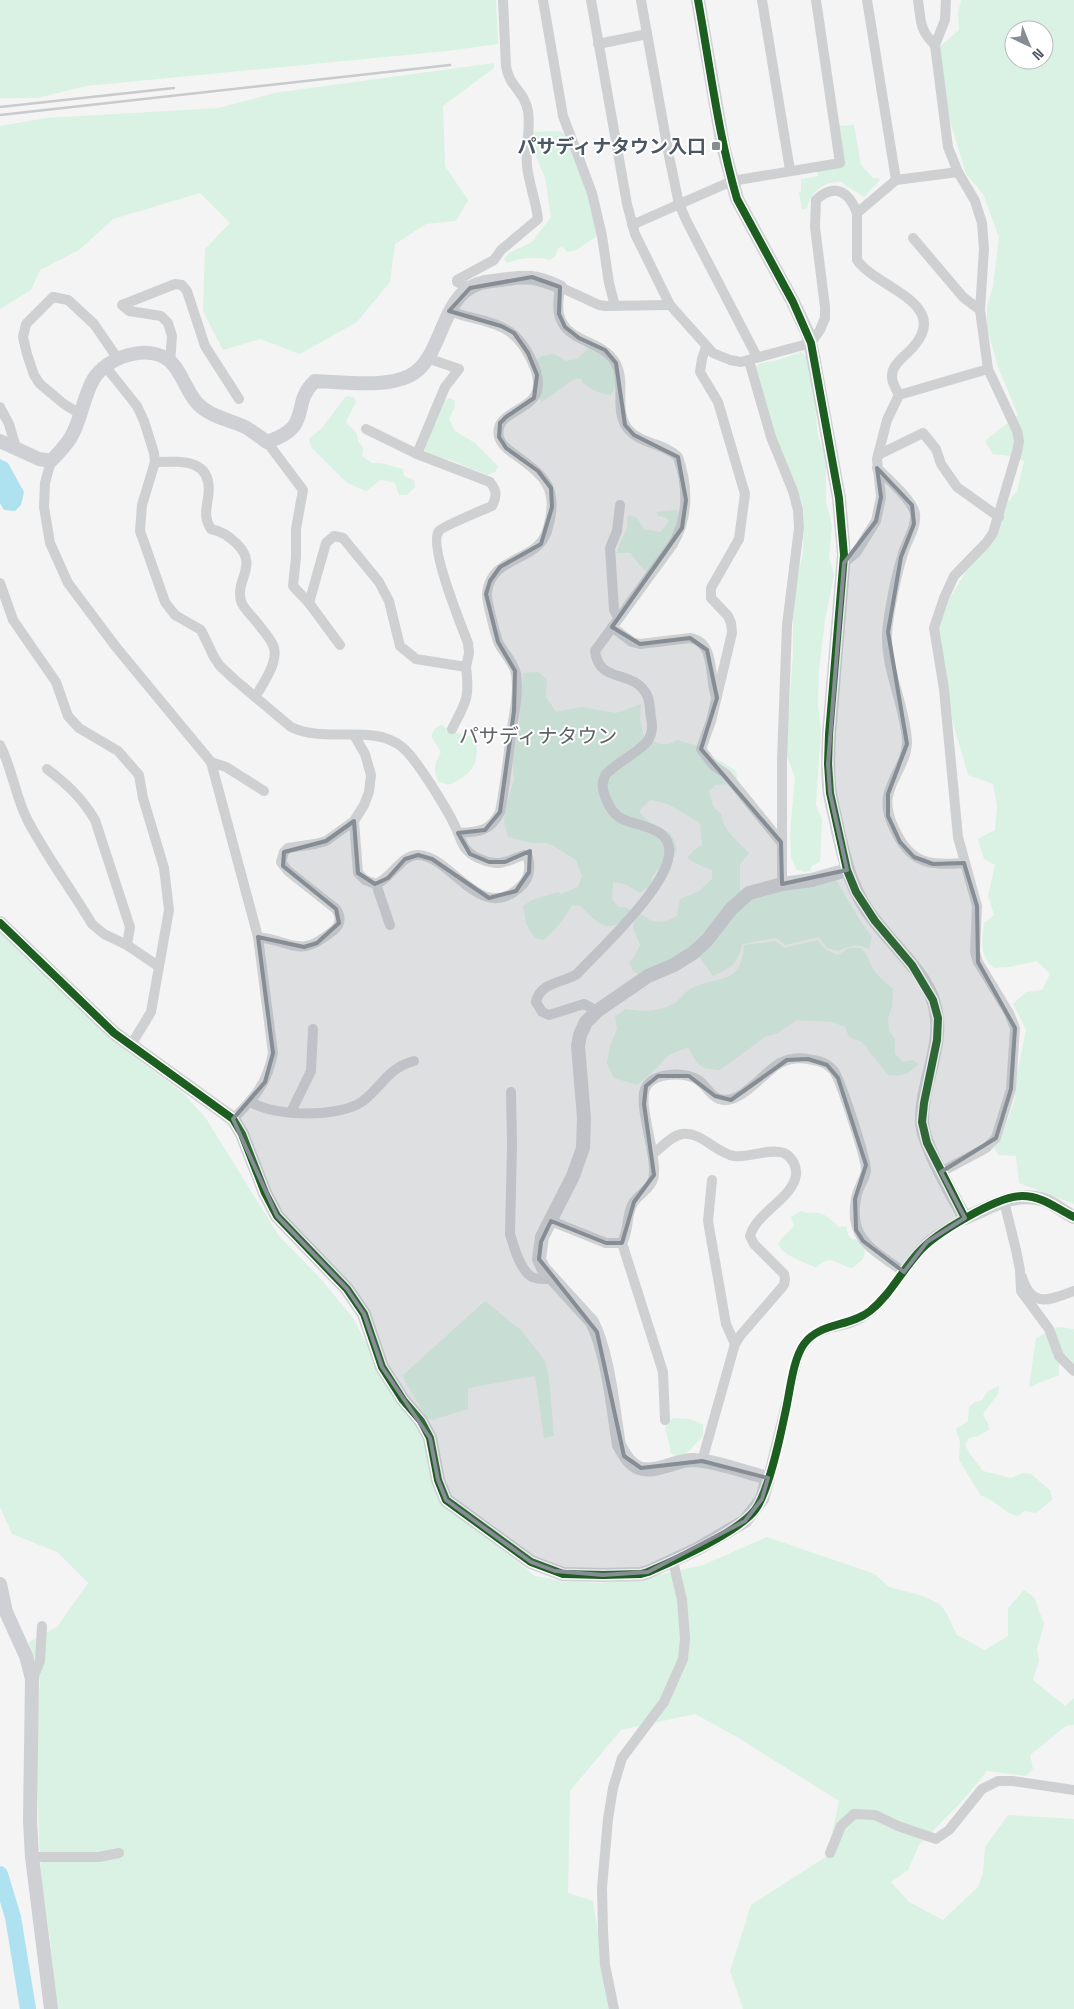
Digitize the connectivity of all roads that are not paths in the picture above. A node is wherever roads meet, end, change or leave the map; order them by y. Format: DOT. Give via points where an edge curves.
graph roads {
  1 [pos="503,0"];
  2 [pos="543,0"];
  3 [pos="591,0"];
  4 [pos="641,0"];
  5 [pos="698,0"];
  6 [pos="762,0"];
  7 [pos="816,0"];
  8 [pos="867,0"];
  9 [pos="918,0"];
  10 [pos="946,0"];
  11 [pos="647,34"];
  12 [pos="598,44"];
  13 [pos="935,45"];
  14 [pos="790,170"];
  15 [pos="958,172"];
  16 [pos="732,180"];
  17 [pos="896,180"];
  18 [pos="680,204"];
  19 [pos="857,213"];
  20 [pos="632,225"];
  21 [pos="913,238"];
  22 [pos="560,287"];
  23 [pos="468,290"];
  24 [pos="670,305"];
  25 [pos="615,306"];
  26 [pos="980,310"];
  27 [pos="449,311"];
  28 [pos="811,343"];
  29 [pos="706,347"];
  30 [pos="427,358"];
  31 [pos="118,359"];
  32 [pos="753,359"];
  33 [pos="170,362"];
  34 [pos="104,366"];
  35 [pos="988,369"];
  36 [pos="899,395"];
  37 [pos="239,399"];
  38 [pos="0,407"];
  39 [pos="80,414"];
  40 [pos="366,429"];
  41 [pos="0,440"];
  42 [pos="267,442"];
  43 [pos="16,448"];
  44 [pos="417,454"];
  45 [pos="878,455"];
  46 [pos="51,461"];
  47 [pos="155,462"];
  48 [pos="877,468"];
  49 [pos="620,505"];
  50 [pos="998,517"];
  51 [pos="844,563"];
  52 [pos="0,583"];
  53 [pos="309,603"];
  54 [pos="618,617"];
  55 [pos="612,627"];
  56 [pos="340,645"];
  57 [pos="466,667"];
  58 [pos="255,696"];
  59 [pos="716,698"];
  60 [pos="452,729"];
  61 [pos="354,735"];
  62 [pos="0,745"];
  63 [pos="211,762"];
  64 [pos="47,769"];
  65 [pos="264,791"];
  66 [pos="354,821"];
  67 [pos="458,833"];
  68 [pos="781,842"];
  69 [pos="964,863"];
  70 [pos="847,870"];
  71 [pos="376,884"];
  72 [pos="782,884"];
  73 [pos="0,923"];
  74 [pos="390,925"];
  75 [pos="258,937"];
  76 [pos="126,945"];
  77 [pos="158,966"];
  78 [pos="597,1011"];
  79 [pos="313,1029"];
  80 [pos="131,1045"];
  81 [pos="414,1061"];
  82 [pos="511,1092"];
  83 [pos="251,1102"];
  84 [pos="291,1112"];
  85 [pos="233,1119"];
  86 [pos="654,1153"];
  87 [pos="942,1172"];
  88 [pos="712,1180"];
  89 [pos="1004,1201"];
  90 [pos="1074,1217"];
  91 [pos="965,1218"];
  92 [pos="551,1221"];
  93 [pos="622,1243"];
  94 [pos="1020,1270"];
  95 [pos="904,1272"];
  96 [pos="552,1279"];
  97 [pos="1074,1291"];
  98 [pos="736,1344"];
  99 [pos="1074,1371"];
  100 [pos="665,1420"];
  101 [pos="702,1461"];
  102 [pos="768,1478"];
  103 [pos="673,1561"];
  104 [pos="0,1584"];
  105 [pos="42,1626"];
  106 [pos="32,1681"];
  107 [pos="1074,1790"];
  108 [pos="119,1853"];
  109 [pos="830,1853"];
  110 [pos="32,1857"];
  111 [pos="51,2009"];
  112 [pos="614,2009"];
  1 -- 23 [label="street" via="507,77 522,93 528,111 527,167 538,219 501,250 494,260 457,280"];
  2 -- 25 [label="street" via="563,116 592,193"];
  3 -- 12 [label="street"];
  4 -- 11 [label="street"];
  5 -- 16 [label="street"];
  6 -- 14 [label="street"];
  7 -- 14 [label="street" via="840,163"];
  8 -- 17 [label="street"];
  9 -- 13 [label="street" via="922,29"];
  10 -- 13 [label="street" via="945,20"];
  11 -- 12 [label="street"];
  11 -- 18 [label="street"];
  12 -- 20 [label="street"];
  13 -- 15 [label="street" via="948,147"];
  14 -- 16 [label="street"];
  15 -- 17 [label="street"];
  15 -- 26 [label="street" via="975,201 984,234"];
  16 -- 18 [label="street"];
  16 -- 28 [label="street" via="737,199 793,302"];
  17 -- 19 [label="street"];
  18 -- 20 [label="street"];
  18 -- 32 [label="street"];
  19 -- 28 [label="street" via="852,200 844,193 828,192 816,200 815,227 825,318"];
  19 -- 36 [label="street" via="857,260 871,275 915,304 924,320 919,341 893,371 893,384"];
  20 -- 24 [label="street"];
  21 -- 26 [label="street" via="963,297"];
  22 -- 23 [label="street" via="532,277 478,284"];
  22 -- 25 [label="street" via="599,305"];
  22 -- 54 [label="street" via="559,314 565,327 579,338 605,350 620,372 620,400 625,425 634,435 672,451 680,464 686,500 682,528"];
  23 -- 27 [label="street"];
  24 -- 25 [label="street"];
  24 -- 29 [label="street"];
  26 -- 35 [label="street"];
  27 -- 30 [label="street"];
  27 -- 67 [label="street" via="501,326 514,333 528,353 537,375 538,390 534,398 500,423 499,437 506,448 538,471 551,488 552,507 541,544 500,567 490,580 486,594 498,642 515,671 517,689 500,812 485,830"];
  28 -- 32 [label="street"];
  28 -- 51 [label="street" via="839,498"];
  29 -- 32 [label="street" via="719,356 741,362"];
  29 -- 59 [label="street" via="700,372 718,402 745,494 739,539 711,588 712,598 728,616 732,633"];
  30 -- 42 [label="street" via="415,372 395,381 315,381 307,389 299,420 283,436"];
  30 -- 44 [label="street" via="459,369 445,387"];
  31 -- 33 [label="street" via="146,354 159,355"];
  31 -- 34 [label="street"];
  31 -- 39 [label="street" via="94,324 68,300 53,297 26,324 23,337 34,376 50,393"];
  32 -- 68 [label="street" via="771,437 798,510 797,552 787,624"];
  33 -- 37 [label="street" via="172,336 168,323 161,316 129,311 122,305 175,284 182,285 187,291 205,346"];
  33 -- 42 [label="street" via="197,403 215,416 246,428"];
  34 -- 39 [label="street" via="93,380"];
  34 -- 47 [label="street" via="137,406 150,438"];
  35 -- 36 [label="street"];
  35 -- 50 [label="street" via="1019,441"];
  36 -- 45 [label="street" via="887,420"];
  38 -- 43 [label="street"];
  39 -- 46 [label="street" via="71,438"];
  40 -- 44 [label="street"];
  41 -- 43 [label="street"];
  42 -- 53 [label="street" via="303,490 296,529 292,586"];
  43 -- 46 [label="street"];
  44 -- 57 [label="street" via="490,482 496,490 492,506 439,531 435,540 440,564 468,643"];
  45 -- 48 [label="street"];
  45 -- 50 [label="street" via="923,433 957,487"];
  46 -- 63 [label="street" via="45,483 44,507 50,543 68,583"];
  47 -- 58 [label="street" via="142,506 140,532 164,602 175,615 201,630 220,666"];
  47 -- 58 [label="street" via="184,461 202,469 209,486 206,521 211,529 232,539 248,561 240,594 242,604 274,645 276,653"];
  48 -- 51 [label="street" via="882,497 876,521 856,553"];
  48 -- 69 [label="street" via="912,505 915,513 901,557 888,632 891,668 907,744 888,794 888,816 900,842 914,857 933,864"];
  49 -- 54 [label="street" via="617,530 610,548 614,610"];
  50 -- 69 [label="street" via="986,543 954,576 934,628 944,689 958,837"];
  51 -- 70 [label="street" via="828,764 830,793"];
  52 -- 77 [label="street" via="12,620 56,682 68,716 79,728 118,751 139,775 164,868 169,910"];
  53 -- 56 [label="street"];
  53 -- 57 [label="street" via="326,543 334,536 343,538 379,582 389,601 400,646 416,659"];
  54 -- 55 [label="street"];
  55 -- 59 [label="street" via="640,644 696,639 703,644 709,656"];
  55 -- 78 [label="street" via="595,650 598,664 609,674 635,682 647,695 652,734 643,746 606,774 602,790 618,817 650,828 664,838 669,846 669,858 654,889 623,926 577,974 546,987 537,996 538,1008 545,1014 584,1004"];
  57 -- 60 [label="street" via="467,700"];
  58 -- 61 [label="street" via="300,732"];
  59 -- 68 [label="street" via="702,743 703,754 726,774"];
  61 -- 66 [label="street" via="365,754 370,775 369,792"];
  61 -- 67 [label="street" via="385,737 409,753"];
  62 -- 76 [label="street" via="28,821 92,924"];
  63 -- 65 [label="street" via="226,767"];
  63 -- 75 [label="street"];
  64 -- 76 [label="street" via="75,792 94,820 130,927"];
  66 -- 71 [label="street" via="358,873"];
  66 -- 75 [label="street" via="326,840 288,848 281,862 336,909 340,917 337,927 318,943 304,947"];
  67 -- 71 [label="street" via="470,854 490,862 505,862 524,855 528,857 529,872 522,886 508,896 482,896 432,859 418,855 405,859 388,878"];
  68 -- 72 [label="street"];
  69 -- 87 [label="street" via="977,906 975,952 1013,1022 1014,1064 1011,1089 996,1138 986,1148"];
  70 -- 72 [label="street"];
  70 -- 87 [label="street" via="863,905 912,965 933,1000 938,1018 937,1040 922,1122 927,1144"];
  71 -- 74 [label="street"];
  72 -- 78 [label="street" via="742,898 693,953 648,976"];
  73 -- 80 [label="street" via="81,1004"];
  75 -- 83 [label="street" via="273,1053 265,1082"];
  76 -- 77 [label="street"];
  77 -- 80 [label="street" via="151,1012"];
  78 -- 92 [label="street" via="586,1022 578,1046 583,1148"];
  79 -- 84 [label="street" via="310,1071"];
  80 -- 85 [label="street"];
  81 -- 84 [label="street" via="394,1070 365,1100 351,1108 337,1112"];
  82 -- 96 [label="street" via="510,1234 530,1275"];
  83 -- 84 [label="street" via="268,1109"];
  83 -- 85 [label="street"];
  85 -- 103 [label="street" via="277,1216 347,1289 364,1314 382,1368 430,1438 438,1480 446,1500 531,1562 554,1572 640,1574"];
  86 -- 93 [label="street" via="653,1181 634,1202"];
  86 -- 95 [label="street" via="644,1093 651,1080 658,1076 694,1078 715,1096 725,1100 736,1098 779,1063 808,1059 827,1065 838,1078 866,1165 854,1211 856,1230 863,1241"];
  86 -- 98 [label="street" via="675,1136 686,1134 734,1156 776,1152 793,1160 796,1168 794,1182 750,1236 784,1274 784,1285"];
  87 -- 91 [label="street"];
  88 -- 98 [label="street" via="708,1221 726,1324"];
  89 -- 90 [label="street" via="1021,1196 1036,1198"];
  89 -- 91 [label="street"];
  89 -- 94 [label="street"];
  91 -- 95 [label="street" via="927,1242"];
  92 -- 93 [label="street" via="606,1243"];
  92 -- 96 [label="street" via="541,1242 539,1258"];
  93 -- 100 [label="street" via="663,1372"];
  94 -- 97 [label="street" via="1027,1288 1039,1300"];
  94 -- 99 [label="street" via="1020,1291 1049,1329 1059,1356"];
  95 -- 102 [label="street" via="877,1306 864,1316 824,1329 802,1346"];
  96 -- 101 [label="street" via="592,1322 597,1332 619,1445 624,1456 634,1465 652,1469 685,1460"];
  98 -- 101 [label="street"];
  101 -- 102 [label="street"];
  102 -- 103 [label="street" via="762,1499 745,1521"];
  103 -- 112 [label="street" via="682,1600 685,1638 682,1659 664,1702 622,1758 608,1819 602,1888 605,1965"];
  104 -- 106 [label="street" via="6,1612 26,1656"];
  105 -- 106 [label="street" via="40,1662"];
  106 -- 110 [label="street"];
  107 -- 109 [label="street" via="998,1781 982,1789 949,1830 936,1840 875,1815 854,1814 841,1826"];
  108 -- 110 [label="street" via="99,1857"];
  110 -- 111 [label="street"];
}
